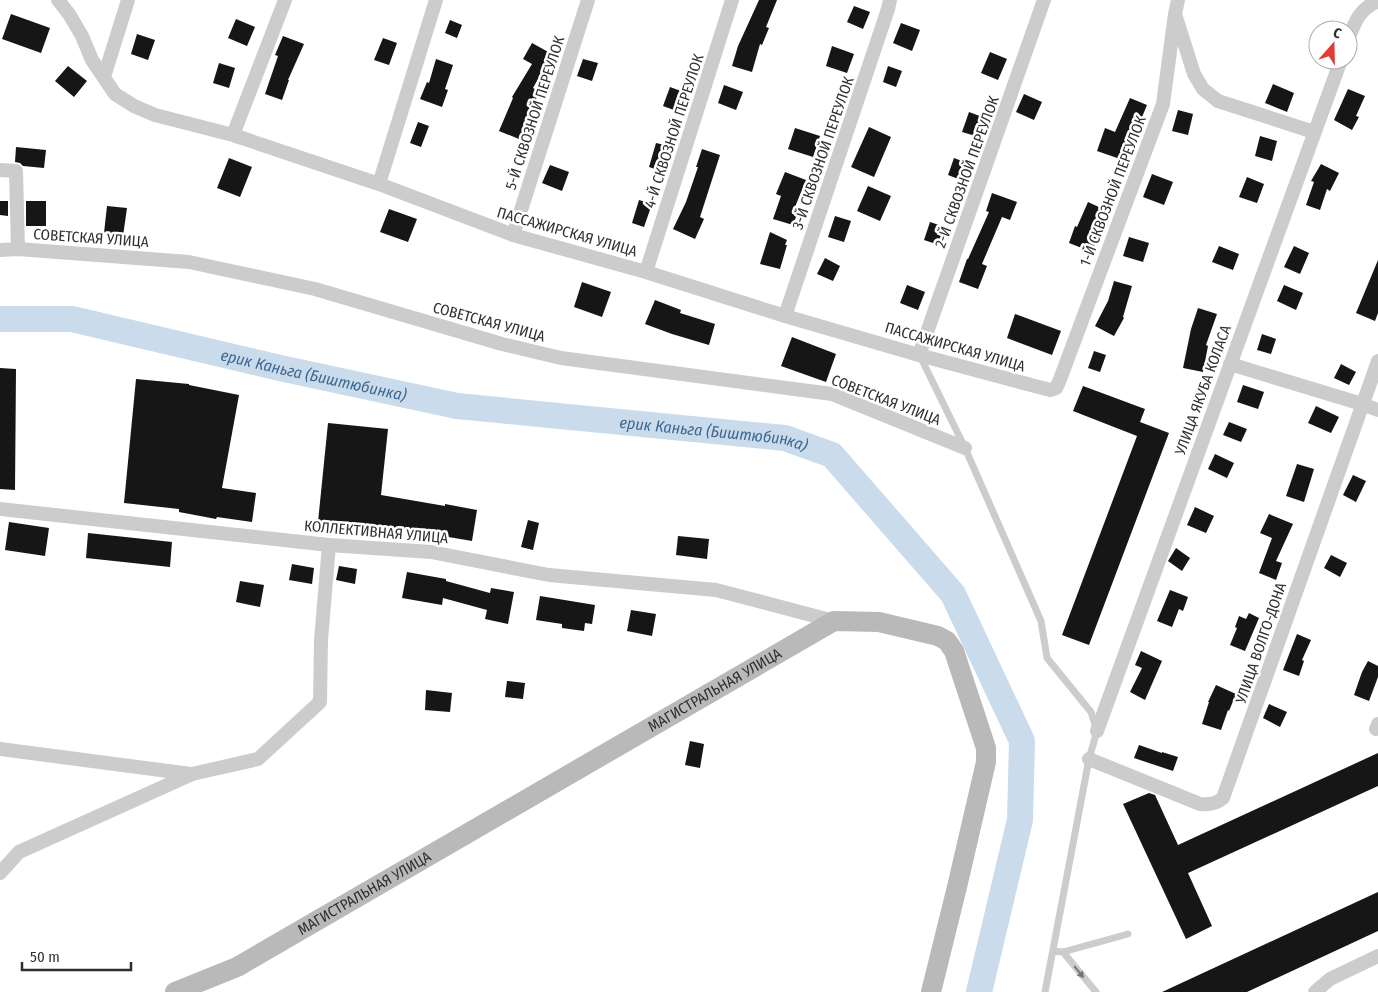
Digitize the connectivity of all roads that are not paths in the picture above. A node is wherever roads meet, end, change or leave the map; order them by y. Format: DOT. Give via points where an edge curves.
graph roads {
  1 [pos="58,0"];
  2 [pos="128,0"];
  3 [pos="285,0"];
  4 [pos="436,0"];
  5 [pos="588,0"];
  6 [pos="732,0"];
  7 [pos="890,0"];
  8 [pos="1044,0"];
  9 [pos="1178,0"];
  10 [pos="1378,2"];
  11 [pos="1174,14"];
  12 [pos="1356,20"];
  13 [pos="1337,70"];
  14 [pos="104,77"];
  15 [pos="1314,132"];
  16 [pos="233,135"];
  17 [pos="0,170"];
  18 [pos="379,184"];
  19 [pos="513,235"];
  20 [pos="18,249"];
  21 [pos="0,250"];
  22 [pos="646,272"];
  23 [pos="785,316"];
  24 [pos="919,355"];
  25 [pos="1378,361"];
  26 [pos="1230,364"];
  27 [pos="1056,388"];
  28 [pos="1362,404"];
  29 [pos="1378,410"];
  30 [pos="964,448"];
  31 [pos="0,509"];
  32 [pos="330,545"];
  33 [pos="834,621"];
  34 [pos="1097,731"];
  35 [pos="0,749"];
  36 [pos="1089,759"];
  37 [pos="192,774"];
  38 [pos="0,873"];
  39 [pos="1128,934"];
  40 [pos="1053,951"];
  41 [pos="1063,952"];
  42 [pos="1378,956"];
  43 [pos="174,992"];
  44 [pos="931,992"];
  45 [pos="1045,992"];
  46 [pos="1096,992"];
  47 [pos="1316,992"];
  1 -- 14 [label="street, ПАССАЖИРСКАЯ УЛИЦА"];
  2 -- 14 [label="street"];
  3 -- 16 [label="street"];
  4 -- 18 [label="street"];
  5 -- 19 [label="street, 5-Й СКВОЗНОЙ ПЕРЕУЛОК"];
  6 -- 22 [label="street, 4-Й СКВОЗНОЙ ПЕРЕУЛОК"];
  7 -- 23 [label="street, 3-Й СКВОЗНОЙ ПЕРЕУЛОК"];
  8 -- 24 [label="street, 2-Й СКВОЗНОЙ ПЕРЕУЛОК"];
  9 -- 11 [label="street, 1-Й СКВОЗНОЙ ПЕРЕУЛОК"];
  10 -- 12 [label="street" via="1368,6"];
  11 -- 15 [label="street" via="1194,74 1203,89 1218,101"];
  11 -- 27 [label="street, 1-Й СКВОЗНОЙ ПЕРЕУЛОК" via="1163,104"];
  13 -- 15 [label="street, УЛИЦА ЯКУБА КОЛАСА"];
  14 -- 16 [label="street, ПАССАЖИРСКАЯ УЛИЦА" via="115,94 154,115"];
  15 -- 26 [label="street, УЛИЦА ЯКУБА КОЛАСА"];
  16 -- 18 [label="street, ПАССАЖИРСКАЯ УЛИЦА"];
  17 -- 20 [label="street" via="16,171"];
  18 -- 19 [label="street, ПАССАЖИРСКАЯ УЛИЦА"];
  19 -- 22 [label="street, ПАССАЖИРСКАЯ УЛИЦА"];
  20 -- 21 [label="street, СОВЕТСКАЯ УЛИЦА"];
  20 -- 30 [label="street, СОВЕТСКАЯ УЛИЦА" via="189,262 315,289 561,358 832,394"];
  22 -- 23 [label="street, ПАССАЖИРСКАЯ УЛИЦА"];
  23 -- 24 [label="street, ПАССАЖИРСКАЯ УЛИЦА"];
  24 -- 27 [label="street, ПАССАЖИРСКАЯ УЛИЦА" via="1050,390"];
  24 -- 30 [label="lane"];
  25 -- 28 [label="street, УЛИЦА ВОЛГО-ДОНА"];
  26 -- 28 [label="street"];
  26 -- 34 [label="street, УЛИЦА ЯКУБА КОЛАСА"];
  28 -- 29 [label="street"];
  28 -- 36 [label="street, УЛИЦА ВОЛГО-ДОНА" via="1223,798 1212,804 1200,804"];
  30 -- 34 [label="lane" via="1041,621 1047,658 1091,712"];
  31 -- 32 [label="street, КОЛЛЕКТИВНАЯ УЛИЦА"];
  32 -- 33 [label="street, КОЛЛЕКТИВНАЯ УЛИЦА" via="432,552 549,575 716,590"];
  32 -- 37 [label="street" via="321,640 320,702 258,759"];
  33 -- 43 [label="street, МАГИСТРАЛЬНАЯ УЛИЦА" via="237,967"];
  33 -- 44 [label="street" via="879,622 947,641 954,651 986,748 986,762"];
  34 -- 36 [label="lane"];
  35 -- 37 [label="street"];
  36 -- 40 [label="lane"];
  37 -- 38 [label="street" via="19,852"];
  39 -- 41 [label="lane"];
  40 -- 41 [label="lane"];
  40 -- 45 [label="lane"];
  41 -- 46 [label="lane, one-way"];
  42 -- 47 [label="street" via="1330,979"];
}
